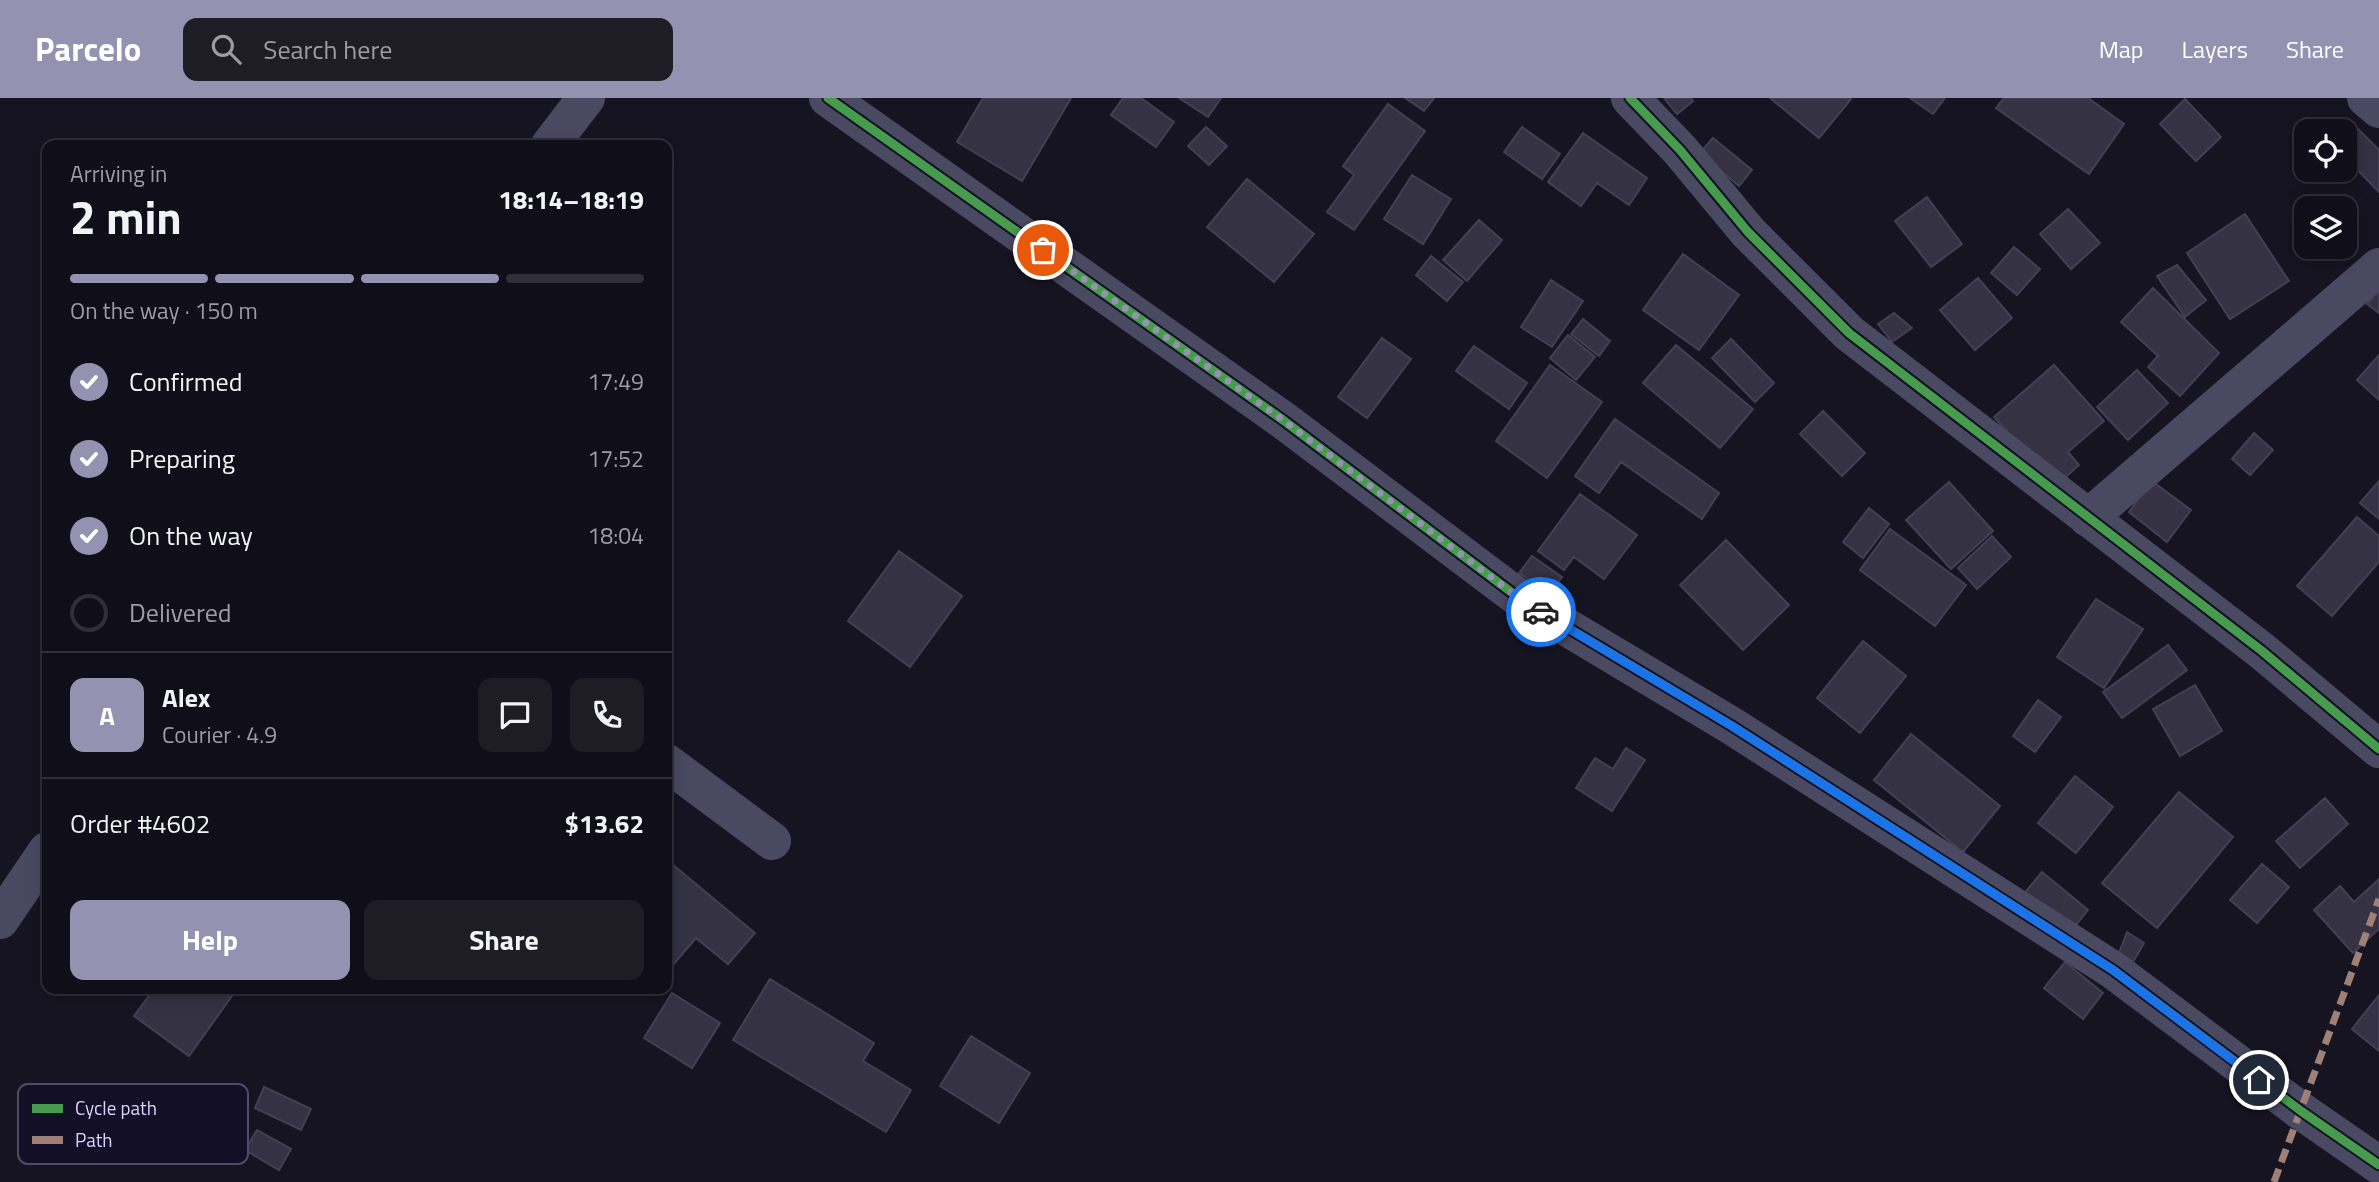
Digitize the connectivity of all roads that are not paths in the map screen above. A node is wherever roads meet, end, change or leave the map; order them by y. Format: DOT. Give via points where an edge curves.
graph roads {
  1 [pos="586,98"];
  2 [pos="828,98"];
  3 [pos="1630,98"];
  4 [pos="2366,98"];
  5 [pos="2379,109"];
  6 [pos="554,140"];
  7 [pos="2379,267"];
  8 [pos="2088,518"];
  9 [pos="2379,750"];
  10 [pos="672,767"];
  11 [pos="772,841"];
  12 [pos="42,858"];
  13 [pos="0,920"];
  14 [pos="2379,1165"];
  1 -- 6 [label="street"];
  2 -- 14 [label="street" via="1283,420 1523,601 1732,726 2113,970"];
  3 -- 8 [label="street" via="1748,232 1849,333"];
  4 -- 5 [label="street"];
  7 -- 8 [label="street"];
  8 -- 9 [label="street" via="2262,651"];
  10 -- 11 [label="street"];
  12 -- 13 [label="street"];
}
